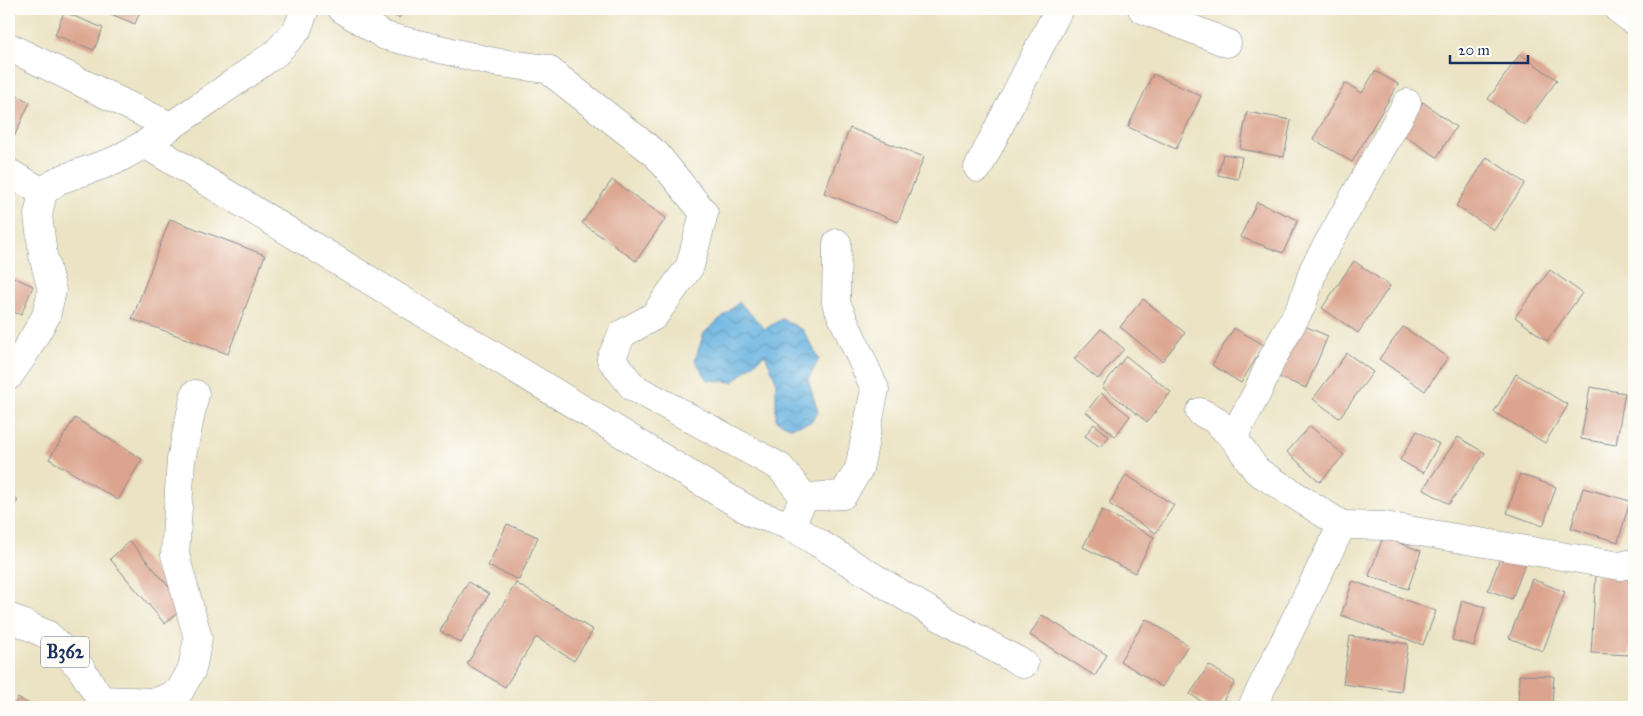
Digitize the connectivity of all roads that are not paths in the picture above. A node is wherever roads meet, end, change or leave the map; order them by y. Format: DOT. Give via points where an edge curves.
graph roads {
  1 [pos="305,9"];
  2 [pos="342,9"];
  3 [pos="1059,9"];
  4 [pos="1142,9"];
  5 [pos="1618,9"];
  6 [pos="1634,22"];
  7 [pos="1227,43"];
  8 [pos="9,47"];
  9 [pos="1407,103"];
  10 [pos="170,126"];
  11 [pos="145,144"];
  12 [pos="978,168"];
  13 [pos="9,173"];
  14 [pos="43,192"];
  15 [pos="837,243"];
  16 [pos="9,376"];
  17 [pos="195,394"];
  18 [pos="1200,412"];
  19 [pos="1233,437"];
  20 [pos="804,497"];
  21 [pos="1342,525"];
  22 [pos="791,526"];
  23 [pos="1634,564"];
  24 [pos="9,617"];
  25 [pos="1024,664"];
  26 [pos="101,704"];
  27 [pos="1252,707"];
  1 -- 10 [label="street" via="297,30 276,53"];
  2 -- 20 [label="street" via="385,36 494,62 547,69 656,154 704,213 690,266 654,316 622,334 611,359 633,387 780,467"];
  3 -- 12 [label="street"];
  4 -- 7 [label="street"];
  5 -- 6 [label="street"];
  8 -- 10 [label="street"];
  9 -- 19 [label="street" via="1314,268 1302,305"];
  10 -- 11 [label="street"];
  11 -- 14 [label="street" via="114,160 59,180"];
  11 -- 22 [label="street" via="753,513"];
  13 -- 14 [label="street"];
  14 -- 16 [label="street" via="38,215 52,292 46,316"];
  15 -- 20 [label="street" via="836,304 875,389 859,468 844,495"];
  17 -- 26 [label="street" via="181,460 175,555 198,638 192,669 179,692 156,702"];
  18 -- 19 [label="street" via="1214,419"];
  19 -- 21 [label="street" via="1257,471"];
  20 -- 22 [label="street"];
  21 -- 23 [label="street" via="1385,526 1620,566"];
  21 -- 27 [label="street"];
  22 -- 25 [label="street" via="985,644"];
  24 -- 26 [label="street, B362" via="48,635 80,667"];
}
